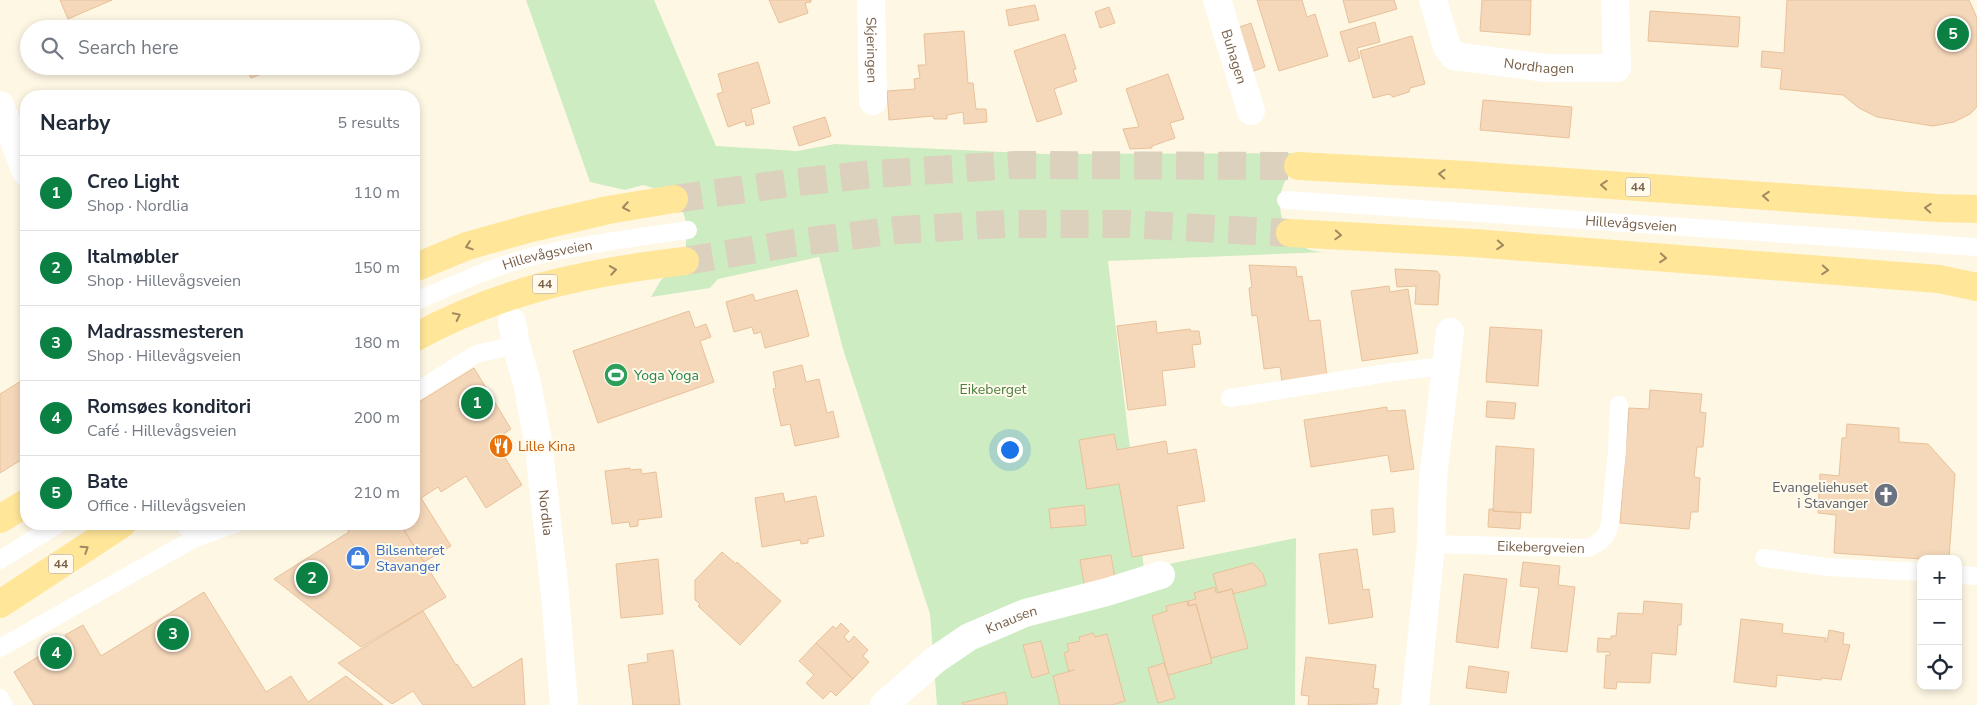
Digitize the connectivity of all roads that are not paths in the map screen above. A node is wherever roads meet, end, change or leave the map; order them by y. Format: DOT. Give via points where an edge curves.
graph roads {
  1 [pos="871,0"];
  2 [pos="1217,0"];
  3 [pos="1433,0"];
  4 [pos="1615,0"];
  5 [pos="873,101"];
  6 [pos="0,105"];
  7 [pos="1251,111"];
  8 [pos="20,157"];
  9 [pos="1298,166"];
  10 [pos="674,199"];
  11 [pos="1286,200"];
  12 [pos="1977,209"];
  13 [pos="688,230"];
  14 [pos="1290,233"];
  15 [pos="1977,246"];
  16 [pos="686,260"];
  17 [pos="420,266"];
  18 [pos="1977,287"];
  19 [pos="420,299"];
  20 [pos="1450,332"];
  21 [pos="514,333"];
  22 [pos="420,335"];
  23 [pos="1445,366"];
  24 [pos="420,389"];
  25 [pos="1230,398"];
  26 [pos="1619,405"];
  27 [pos="20,507"];
  28 [pos="0,519"];
  29 [pos="48,530"];
  30 [pos="113,530"];
  31 [pos="190,531"];
  32 [pos="1431,544"];
  33 [pos="1764,558"];
  34 [pos="0,560"];
  35 [pos="1917,572"];
  36 [pos="1161,574"];
  37 [pos="1962,575"];
  38 [pos="1977,576"];
  39 [pos="0,604"];
  40 [pos="0,648"];
  41 [pos="0,698"];
  42 [pos="4,705"];
  43 [pos="564,705"];
  44 [pos="884,705"];
  45 [pos="1415,705"];
  1 -- 5 [label="street, Skjeringen"];
  2 -- 7 [label="street, Buhagen"];
  3 -- 4 [label="street, Nordhagen" via="1447,47 1454,56 1546,68 1617,68"];
  6 -- 8 [label="street"];
  12 -- 9 [label="main road, 44, one-way"];
  10 -- 17 [label="main road, one-way" via="531,228 468,246"];
  11 -- 15 [label="lane, Hillevågsveien"];
  13 -- 19 [label="lane, Hillevågsveien" via="537,255 483,272"];
  14 -- 18 [label="main road, one-way" via="1473,243 1933,279"];
  22 -- 16 [label="main road, Hillevågsveien / 44, one-way" via="461,314 547,284 594,273"];
  20 -- 23 [label="street"];
  21 -- 24 [label="lane"];
  21 -- 43 [label="street, Nordlia" via="538,442"];
  23 -- 25 [label="lane"];
  23 -- 32 [label="street" via="1433,478"];
  26 -- 32 [label="lane, Eikebergveien" via="1610,522 1602,540 1587,548"];
  27 -- 28 [label="main road"];
  29 -- 34 [label="lane"];
  39 -- 30 [label="main road, 44, one-way"];
  31 -- 40 [label="lane"];
  32 -- 45 [label="street"];
  33 -- 35 [label="lane" via="1827,567"];
  36 -- 44 [label="street, Knausen" via="1107,592 1025,612 969,637 935,660"];
  37 -- 38 [label="lane"];
  41 -- 42 [label="lane"];
}
